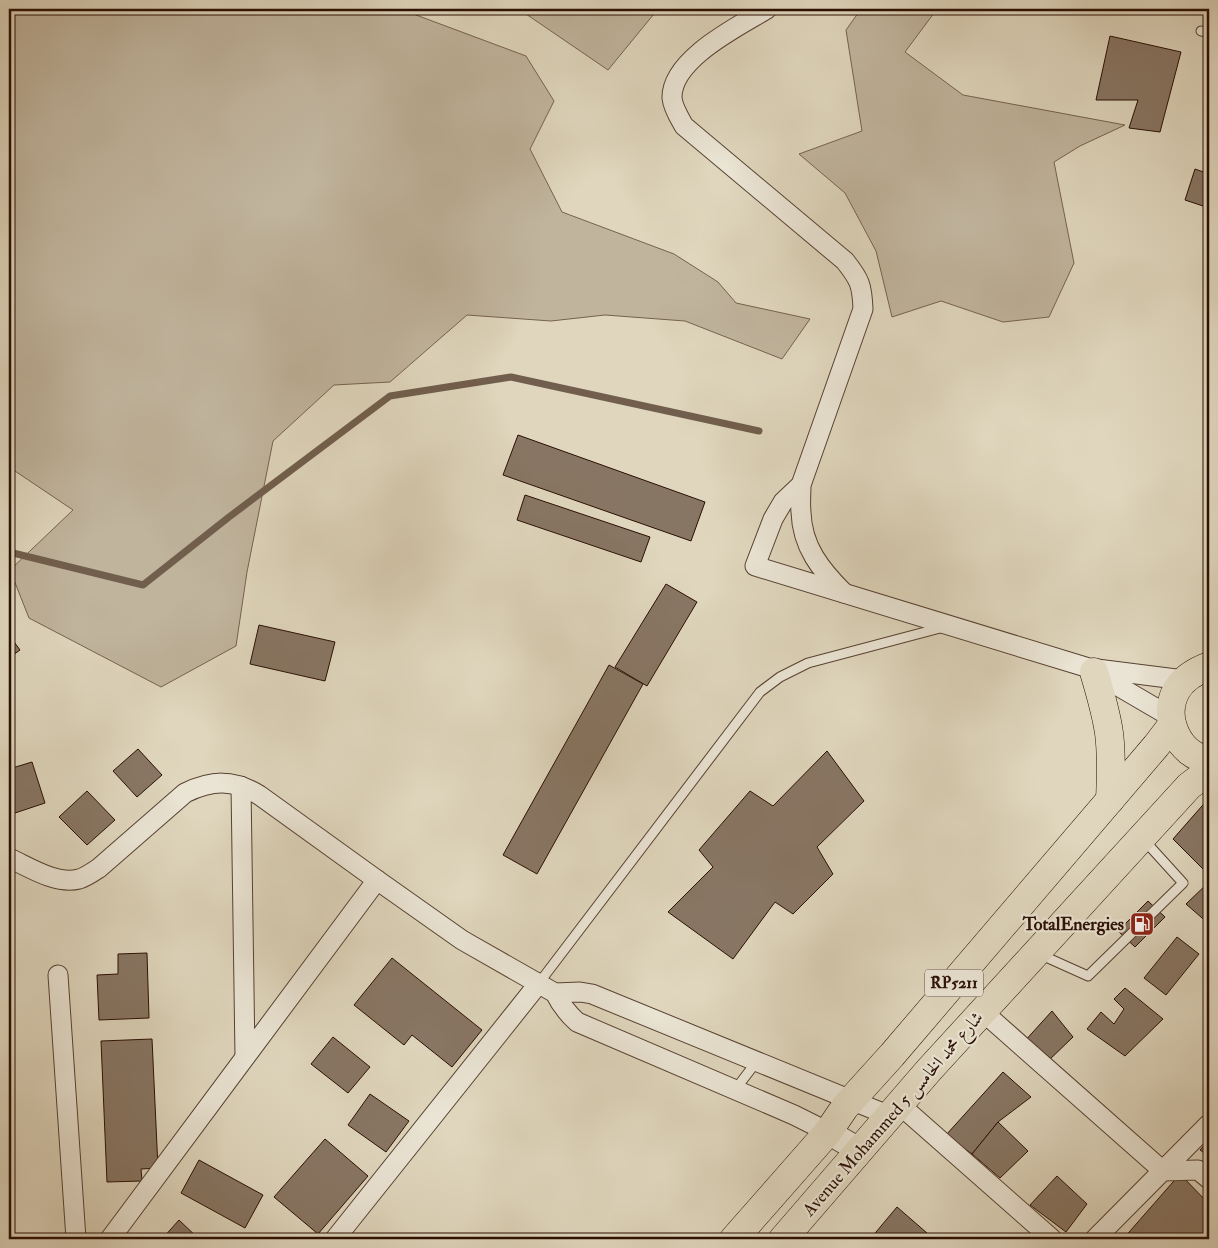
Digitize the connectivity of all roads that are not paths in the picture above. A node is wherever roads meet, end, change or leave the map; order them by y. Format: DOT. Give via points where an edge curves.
graph roads {
  1 [pos="767,9"];
  2 [pos="802,485"];
  3 [pos="844,594"];
  4 [pos="949,626"];
  5 [pos="1209,666"];
  6 [pos="1092,670"];
  7 [pos="1184,680"];
  8 [pos="1171,721"];
  9 [pos="1209,760"];
  10 [pos="1209,771"];
  11 [pos="241,786"];
  12 [pos="1110,800"];
  13 [pos="1142,838"];
  14 [pos="9,858"];
  15 [pos="377,880"];
  16 [pos="1036,953"];
  17 [pos="58,975"];
  18 [pos="539,983"];
  19 [pos="555,993"];
  20 [pos="982,1012"];
  21 [pos="245,1057"];
  22 [pos="757,1061"];
  23 [pos="735,1090"];
  24 [pos="852,1100"];
  25 [pos="895,1110"];
  26 [pos="1209,1124"];
  27 [pos="828,1132"];
  28 [pos="860,1150"];
  29 [pos="1163,1171"];
  30 [pos="1209,1179"];
  31 [pos="76,1239"];
  32 [pos="110,1239"];
  33 [pos="335,1239"];
  34 [pos="734,1239"];
  35 [pos="783,1239"];
  36 [pos="1052,1239"];
  37 [pos="1095,1239"];
  1 -- 2 [label="street" via="706,47 679,73 672,98 684,126 845,261 856,274 862,289 863,309"];
  2 -- 3 [label="street" via="801,514 812,555"];
  2 -- 3 [label="street" via="783,502 754,566"];
  3 -- 4 [label="street"];
  4 -- 6 [label="street"];
  4 -- 18 [label="lane" via="808,663 760,692"];
  5 -- 7 [label="main road"];
  6 -- 7 [label="street"];
  6 -- 8 [label="street"];
  6 -- 12 [label="main road" via="1109,735"];
  7 -- 8 [label="main road, RP5211" via="1172,703"];
  8 -- 9 [label="main road" via="1178,740 1189,752"];
  8 -- 12 [label="main road, RP5211" via="1156,746"];
  10 -- 13 [label="main road, Avenue Mohammed 5 شارع محمد الخامس / RP5211" via="1189,786"];
  11 -- 14 [label="street" via="212,783 185,793 99,868 78,879 55,878"];
  11 -- 15 [label="street" via="259,794"];
  11 -- 21 [label="street"];
  12 -- 24 [label="main road, RP5211"];
  13 -- 16 [label="main road, Avenue Mohammed 5 شارع محمد الخامس / RP5211"];
  13 -- 16 [label="lane" via="1183,883 1088,976"];
  15 -- 18 [label="street" via="462,940"];
  15 -- 21 [label="street"];
  16 -- 20 [label="main road, Avenue Mohammed 5 شارع محمد الخامس / RP5211"];
  17 -- 31 [label="street"];
  18 -- 19 [label="street"];
  18 -- 33 [label="street"];
  19 -- 22 [label="street" via="592,994"];
  19 -- 23 [label="street" via="560,1004 577,1022"];
  20 -- 25 [label="main road, Avenue Mohammed 5 شارع محمد الخامس / RP5211"];
  20 -- 29 [label="street"];
  21 -- 32 [label="street"];
  22 -- 23 [label="lane"];
  22 -- 24 [label="street"];
  23 -- 27 [label="street"];
  24 -- 25 [label="street"];
  24 -- 27 [label="main road, RP5211"];
  25 -- 28 [label="main road, Avenue Mohammed 5 شارع محمد الخامس / RP5211"];
  25 -- 36 [label="street"];
  26 -- 29 [label="street"];
  27 -- 28 [label="street"];
  27 -- 34 [label="main road, RP5211"];
  28 -- 35 [label="main road, Avenue Mohammed 5 شارع محمد الخامس / RP5211"];
  29 -- 30 [label="street" via="1198,1170"];
  29 -- 37 [label="street"];
}
